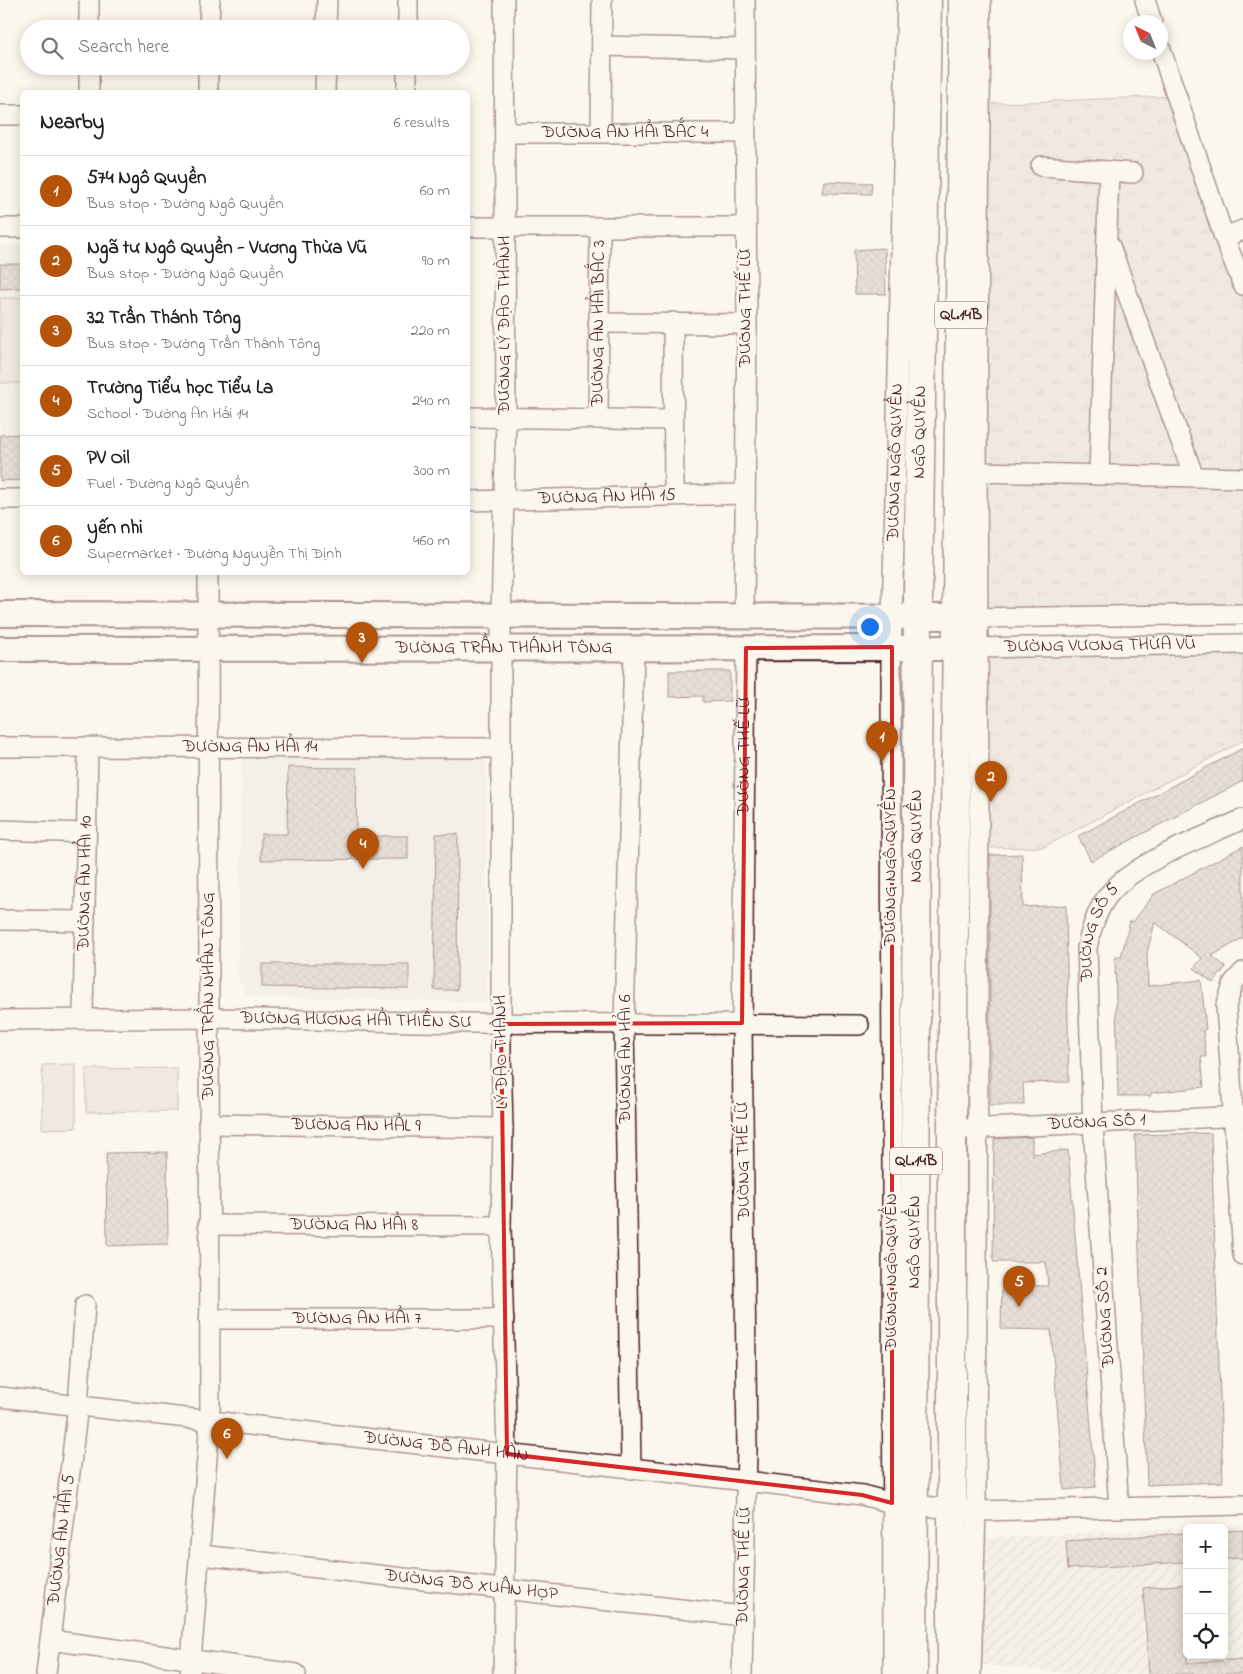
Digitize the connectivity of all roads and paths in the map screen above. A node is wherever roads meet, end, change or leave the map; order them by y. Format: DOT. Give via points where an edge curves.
graph roads {
  1 [pos="89,0"];
  2 [pos="210,0"];
  3 [pos="326,0"];
  4 [pos="408,0"];
  5 [pos="504,0"];
  6 [pos="602,0"];
  7 [pos="745,0"];
  8 [pos="907,0"];
  9 [pos="927,0"];
  10 [pos="963,0"];
  11 [pos="981,0"];
  12 [pos="1145,0"];
  13 [pos="1150,15"];
  14 [pos="89,20"];
  15 [pos="209,20"];
  16 [pos="326,20"];
  17 [pos="408,20"];
  18 [pos="602,46"];
  19 [pos="745,49"];
  20 [pos="1164,60"];
  21 [pos="89,75"];
  22 [pos="208,75"];
  23 [pos="326,75"];
  24 [pos="407,75"];
  25 [pos="88,90"];
  26 [pos="208,90"];
  27 [pos="325,90"];
  28 [pos="407,90"];
  29 [pos="0,115"];
  30 [pos="20,115"];
  31 [pos="601,132"];
  32 [pos="505,133"];
  33 [pos="745,133"];
  34 [pos="1040,166"];
  35 [pos="1109,171"];
  36 [pos="1133,173"];
  37 [pos="470,227"];
  38 [pos="504,227"];
  39 [pos="600,227"];
  40 [pos="745,227"];
  41 [pos="0,228"];
  42 [pos="20,228"];
  43 [pos="1243,230"];
  44 [pos="1106,236"];
  45 [pos="1224,237"];
  46 [pos="1243,285"];
  47 [pos="673,322"];
  48 [pos="598,323"];
  49 [pos="746,324"];
  50 [pos="506,416"];
  51 [pos="470,417"];
  52 [pos="598,419"];
  53 [pos="673,420"];
  54 [pos="977,472"];
  55 [pos="1098,475"];
  56 [pos="1194,477"];
  57 [pos="1243,478"];
  58 [pos="745,494"];
  59 [pos="674,495"];
  60 [pos="0,499"];
  61 [pos="20,499"];
  62 [pos="470,501"];
  63 [pos="503,501"];
  64 [pos="208,575"];
  65 [pos="0,614"];
  66 [pos="1243,614"];
  67 [pos="208,615"];
  68 [pos="744,616"];
  69 [pos="905,616"];
  70 [pos="501,617"];
  71 [pos="968,618"];
  72 [pos="1243,644"];
  73 [pos="905,647"];
  74 [pos="746,648"];
  75 [pos="968,648"];
  76 [pos="0,649"];
  77 [pos="209,649"];
  78 [pos="634,649"];
  79 [pos="502,650"];
  80 [pos="0,747"];
  81 [pos="210,747"];
  82 [pos="88,748"];
  83 [pos="501,748"];
  84 [pos="1243,820"];
  85 [pos="0,830"];
  86 [pos="86,833"];
  87 [pos="0,920"];
  88 [pos="85,921"];
  89 [pos="1243,972"];
  90 [pos="83,1018"];
  91 [pos="209,1018"];
  92 [pos="0,1020"];
  93 [pos="742,1023"];
  94 [pos="501,1024"];
  95 [pos="624,1024"];
  96 [pos="860,1025"];
  97 [pos="1238,1116"];
  98 [pos="208,1124"];
  99 [pos="1093,1125"];
  100 [pos="503,1128"];
  101 [pos="965,1129"];
  102 [pos="208,1225"];
  103 [pos="501,1226"];
  104 [pos="1243,1255"];
  105 [pos="85,1305"];
  106 [pos="208,1319"];
  107 [pos="504,1319"];
  108 [pos="0,1397"];
  109 [pos="78,1405"];
  110 [pos="210,1420"];
  111 [pos="506,1454"];
  112 [pos="631,1468"];
  113 [pos="746,1481"];
  114 [pos="903,1504"];
  115 [pos="1243,1504"];
  116 [pos="1119,1508"];
  117 [pos="965,1510"];
  118 [pos="201,1555"];
  119 [pos="504,1589"];
  120 [pos="743,1616"];
  121 [pos="50,1640"];
  122 [pos="190,1668"];
  123 [pos="46,1674"];
  124 [pos="296,1674"];
  125 [pos="503,1674"];
  126 [pos="742,1674"];
  127 [pos="893,1674"];
  128 [pos="914,1674"];
  129 [pos="952,1674"];
  130 [pos="971,1674"];
  1 -- 14 [label="street"];
  2 -- 15 [label="street"];
  3 -- 16 [label="street"];
  4 -- 17 [label="street"];
  5 -- 32 [label="street, ĐƯỜNG LÝ ĐẠO THÀNH"];
  6 -- 18 [label="street"];
  7 -- 19 [label="street, ĐƯỜNG THẾ LỮ"];
  8 -- 69 [label="street, ĐƯỜNG NGÔ QUYỀN"];
  9 -- 69 [label="highway, NGÔ QUYỀN / QL.14B"];
  10 -- 71 [label="highway, NGÔ QUYỀN / QL.14B"];
  11 -- 54 [label="street"];
  12 -- 13 [label="street"];
  18 -- 19 [label="street"];
  18 -- 31 [label="street"];
  19 -- 33 [label="street, ĐƯỜNG THẾ LỮ"];
  20 -- 45 [label="street"];
  21 -- 25 [label="street"];
  22 -- 26 [label="street"];
  23 -- 27 [label="street"];
  24 -- 28 [label="street"];
  29 -- 30 [label="street"];
  31 -- 32 [label="street, ĐƯỜNG AN HẢI BẮC 4"];
  31 -- 33 [label="street, ĐƯỜNG AN HẢI BẮC 4"];
  32 -- 38 [label="street, ĐƯỜNG LÝ ĐẠO THÀNH"];
  33 -- 40 [label="street, ĐƯỜNG THẾ LỮ"];
  34 -- 35 [label="street"];
  35 -- 36 [label="street"];
  35 -- 44 [label="street"];
  37 -- 38 [label="street"];
  38 -- 39 [label="street"];
  38 -- 50 [label="street, ĐƯỜNG LÝ ĐẠO THÀNH"];
  39 -- 40 [label="street"];
  39 -- 48 [label="street, ĐƯỜNG AN HẢI BẮC 3"];
  40 -- 49 [label="street, ĐƯỜNG THẾ LỮ"];
  41 -- 42 [label="street"];
  43 -- 45 [label="street"];
  44 -- 55 [label="street"];
  44 -- 56 [label="street"];
  45 -- 46 [label="street"];
  47 -- 48 [label="street"];
  47 -- 49 [label="street"];
  47 -- 53 [label="street"];
  48 -- 52 [label="street, ĐƯỜNG AN HẢI BẮC 3"];
  49 -- 58 [label="street, ĐƯỜNG THẾ LỮ"];
  50 -- 51 [label="street"];
  50 -- 52 [label="street"];
  50 -- 63 [label="street, ĐƯỜNG LÝ ĐẠO THÀNH"];
  52 -- 53 [label="street"];
  53 -- 59 [label="street"];
  54 -- 55 [label="street"];
  54 -- 71 [label="street"];
  55 -- 56 [label="street"];
  56 -- 57 [label="street"];
  58 -- 59 [label="street, ĐƯỜNG AN HẢI 15"];
  58 -- 68 [label="street, ĐƯỜNG THẾ LỮ"];
  59 -- 63 [label="street, ĐƯỜNG AN HẢI 15"];
  60 -- 61 [label="street"];
  62 -- 63 [label="street, ĐƯỜNG AN HẢI 15"];
  63 -- 70 [label="street, ĐƯỜNG LÝ ĐẠO THÀNH"];
  64 -- 67 [label="street, ĐƯỜNG TRẦN NHÂN TÔNG"];
  65 -- 67 [label="main road, ĐƯỜNG TRẦN THÁNH TÔNG"];
  66 -- 71 [label="street, ĐƯỜNG VƯƠNG THỪA VŨ"];
  67 -- 70 [label="main road, ĐƯỜNG TRẦN THÁNH TÔNG"];
  67 -- 77 [label="street, ĐƯỜNG TRẦN NHÂN TÔNG"];
  68 -- 69 [label="main road, ĐƯỜNG TRẦN THÁNH TÔNG"];
  68 -- 70 [label="main road, ĐƯỜNG TRẦN THÁNH TÔNG"];
  69 -- 71 [label="main road, ĐƯỜNG TRẦN THÁNH TÔNG"];
  69 -- 73 [label="highway, NGÔ QUYỀN / QL.14B"];
  70 -- 79 [label="street, ĐƯỜNG LÝ ĐẠO THÀNH"];
  71 -- 75 [label="highway, NGÔ QUYỀN / QL.14B"];
  72 -- 75 [label="street, ĐƯỜNG VƯƠNG THỪA VŨ"];
  73 -- 74 [label="main road, ĐƯỜNG TRẦN THÁNH TÔNG"];
  73 -- 75 [label="main road, ĐƯỜNG TRẦN THÁNH TÔNG"];
  73 -- 114 [label="highway, NGÔ QUYỀN / QL.14B"];
  74 -- 78 [label="main road, ĐƯỜNG TRẦN THÁNH TÔNG"];
  74 -- 93 [label="street, ĐƯỜNG THẾ LỮ"];
  75 -- 101 [label="highway, NGÔ QUYỀN / QL.14B"];
  76 -- 77 [label="main road, ĐƯỜNG TRẦN THÁNH TÔNG"];
  77 -- 79 [label="main road, ĐƯỜNG TRẦN THÁNH TÔNG"];
  77 -- 81 [label="street, ĐƯỜNG TRẦN NHÂN TÔNG"];
  78 -- 79 [label="main road, ĐƯỜNG TRẦN THÁNH TÔNG"];
  78 -- 95 [label="street, ĐƯỜNG AN HẢI 6"];
  79 -- 83 [label="street, LÝ ĐẠO THÀNH"];
  80 -- 82 [label="street, ĐƯỜNG AN HẢI 14"];
  81 -- 82 [label="street, ĐƯỜNG AN HẢI 14"];
  81 -- 83 [label="street, ĐƯỜNG AN HẢI 14"];
  81 -- 91 [label="street, ĐƯỜNG TRẦN NHÂN TÔNG"];
  82 -- 86 [label="street, ĐƯỜNG AN HẢI 10"];
  83 -- 94 [label="street, LÝ ĐẠO THÀNH"];
  84 -- 99 [label="street, ĐƯỜNG SỐ 5" via="1147,863 1111,892 1099,909 1091,928 1087,965"];
  85 -- 86 [label="street"];
  86 -- 88 [label="street, ĐƯỜNG AN HẢI 10"];
  87 -- 88 [label="street"];
  88 -- 90 [label="street, ĐƯỜNG AN HẢI 10"];
  89 -- 97 [label="street" via="1234,982 1226,1006"];
  90 -- 91 [label="street, ĐƯỜNG HƯƠNG HẢI THIỀN SƯ"];
  90 -- 92 [label="street, ĐƯỜNG HƯƠNG HẢI THIỀN SƯ"];
  91 -- 94 [label="street, ĐƯỜNG HƯƠNG HẢI THIỀN SƯ"];
  91 -- 98 [label="street, ĐƯỜNG TRẦN NHÂN TÔNG"];
  93 -- 95 [label="street, ĐƯỜNG HƯƠNG HẢI THIỀN SƯ"];
  93 -- 96 [label="street, ĐƯỜNG HƯƠNG HẢI THIỀN SƯ"];
  93 -- 113 [label="street, ĐƯỜNG THẾ LỮ"];
  94 -- 95 [label="street, ĐƯỜNG HƯƠNG HẢI THIỀN SƯ"];
  94 -- 100 [label="street, LÝ ĐẠO THÀNH"];
  95 -- 112 [label="street, ĐƯỜNG AN HẢI 6"];
  97 -- 99 [label="street, ĐƯỜNG SỐ 1"];
  97 -- 104 [label="street"];
  98 -- 100 [label="street, ĐƯỜNG AN HẢL 9"];
  98 -- 102 [label="street, ĐƯỜNG TRẦN NHÂN TÔNG"];
  99 -- 101 [label="street, ĐƯỜNG SỐ 1"];
  99 -- 116 [label="street, ĐƯỜNG SỐ 2"];
  100 -- 103 [label="street, LÝ ĐẠO THÀNH"];
  101 -- 117 [label="highway, NGÔ QUYỀN / QL.14B"];
  102 -- 103 [label="street, ĐƯỜNG AN HẢI 8"];
  102 -- 106 [label="street, ĐƯỜNG TRẦN NHÂN TÔNG"];
  103 -- 107 [label="street, LÝ ĐẠO THÀNH"];
  105 -- 109 [label="street, ĐƯỜNG AN HẢI 5"];
  106 -- 107 [label="street, ĐƯỜNG AN HẢI 7"];
  106 -- 110 [label="street, ĐƯỜNG TRẦN NHÂN TÔNG"];
  107 -- 111 [label="street, LÝ ĐẠO THÀNH"];
  108 -- 109 [label="street, ĐƯỜNG ĐỖ ANH HÀN"];
  109 -- 110 [label="street, ĐƯỜNG ĐỖ ANH HÀN"];
  109 -- 121 [label="street, ĐƯỜNG AN HẢI 5"];
  110 -- 111 [label="street, ĐƯỜNG ĐỖ ANH HÀN"];
  110 -- 118 [label="street, ĐƯỜNG TRẦN NHÂN TÔNG"];
  111 -- 112 [label="street, ĐƯỜNG ĐỖ ANH HÀN"];
  111 -- 119 [label="street, LÝ ĐẠO THÀNH"];
  112 -- 113 [label="street, ĐƯỜNG ĐỖ ANH HÀN"];
  113 -- 114 [label="street, ĐƯỜNG ĐỖ ANH HÀN" via="862,1495"];
  113 -- 120 [label="street, ĐƯỜNG THẾ LỮ"];
  114 -- 117 [label="street, ĐƯỜNG ĐỖ ANH HÀN"];
  114 -- 127 [label="street"];
  114 -- 128 [label="highway, NGÔ QUYỀN / QL.14B"];
  115 -- 116 [label="street, ĐƯỜNG ĐỖ ANH HÀN"];
  116 -- 117 [label="street, ĐƯỜNG ĐỖ ANH HÀN"];
  117 -- 129 [label="highway, NGÔ QUYỀN / QL.14B"];
  117 -- 130 [label="street"];
  118 -- 119 [label="street, ĐƯỜNG ĐỖ XUÂN HỢP"];
  118 -- 122 [label="street, ĐƯỜNG TRẦN NHÂN TÔNG"];
  119 -- 120 [label="street, ĐƯỜNG ĐỖ XUÂN HỢP"];
  119 -- 125 [label="street, LÝ ĐẠO THÀNH"];
  120 -- 126 [label="street, ĐƯỜNG THẾ LỮ"];
  121 -- 122 [label="street"];
  121 -- 123 [label="street, ĐƯỜNG AN HẢI 5"];
  122 -- 124 [label="street"];
}
